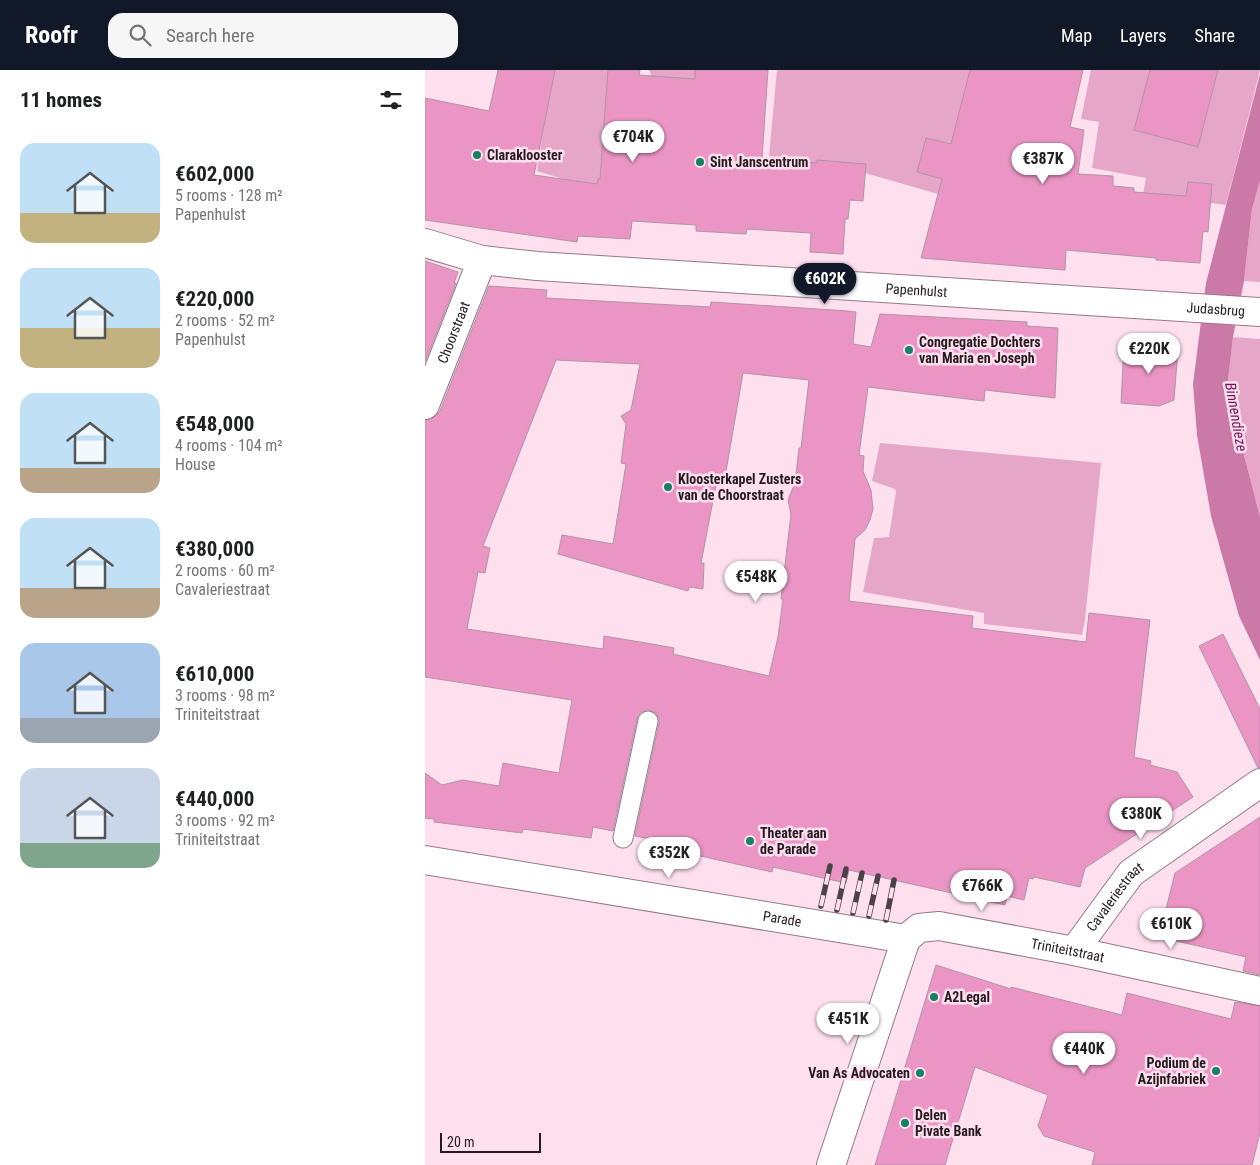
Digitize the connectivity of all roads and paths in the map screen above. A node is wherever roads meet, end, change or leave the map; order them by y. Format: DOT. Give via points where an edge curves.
graph roads {
  1 [pos="425,243"];
  2 [pos="482,260"];
  3 [pos="1171,306"];
  4 [pos="1260,312"];
  5 [pos="425,405"];
  6 [pos="649,720"];
  7 [pos="1260,783"];
  8 [pos="623,838"];
  9 [pos="425,860"];
  10 [pos="906,939"];
  11 [pos="1074,950"];
  12 [pos="1260,991"];
  13 [pos="831,1165"];
  1 -- 2 [label="street, Papenhulst"];
  2 -- 3 [label="street, Papenhulst"];
  2 -- 5 [label="street, Choorstraat"];
  3 -- 4 [label="street, Judasbrug"];
  6 -- 8 [label="lane"];
  7 -- 11 [label="street, Cavaleriestraat" via="1131,873"];
  9 -- 10 [label="street, Parade"];
  10 -- 11 [label="street, Triniteitstraat" via="919,928 939,926"];
  10 -- 13 [label="street"];
  11 -- 12 [label="street, Triniteitstraat"];
}
